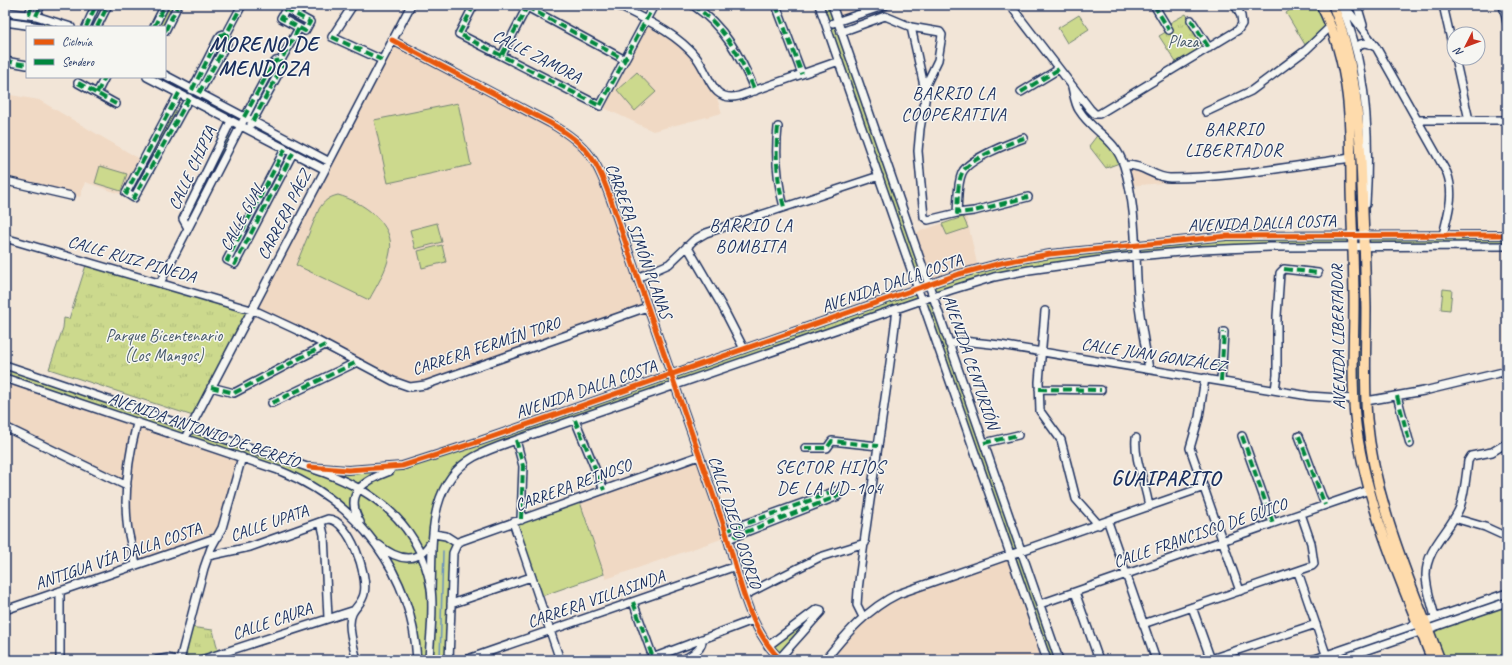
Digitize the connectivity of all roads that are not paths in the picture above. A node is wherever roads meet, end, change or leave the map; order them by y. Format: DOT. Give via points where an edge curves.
graph roads {
  1 [pos="32,5"];
  2 [pos="41,5"];
  3 [pos="96,5"];
  4 [pos="108,5"];
  5 [pos="165,5"];
  6 [pos="178,5"];
  7 [pos="242,5"];
  8 [pos="352,5"];
  9 [pos="410,5"];
  10 [pos="474,5"];
  11 [pos="617,5"];
  12 [pos="654,5"];
  13 [pos="693,5"];
  14 [pos="776,5"];
  15 [pos="819,5"];
  16 [pos="832,5"];
  17 [pos="886,5"];
  18 [pos="1010,5"];
  19 [pos="1154,5"];
  20 [pos="1235,5"];
  21 [pos="1321,5"];
  22 [pos="1333,5"];
  23 [pos="1343,5"];
  24 [pos="1357,5"];
  25 [pos="1443,5"];
  26 [pos="1503,5"];
  27 [pos="528,6"];
  28 [pos="5,12"];
  29 [pos="33,15"];
  30 [pos="1353,16"];
  31 [pos="646,20"];
  32 [pos="1191,20"];
  33 [pos="5,22"];
  34 [pos="838,22"];
  35 [pos="1507,23"];
  36 [pos="36,26"];
  37 [pos="68,26"];
  38 [pos="86,26"];
  39 [pos="98,26"];
  40 [pos="154,26"];
  41 [pos="827,26"];
  42 [pos="1331,26"];
  43 [pos="1448,26"];
  44 [pos="299,28"];
  45 [pos="911,28"];
  46 [pos="166,29"];
  47 [pos="1169,30"];
  48 [pos="841,32"];
  49 [pos="226,33"];
  50 [pos="1352,34"];
  51 [pos="1367,34"];
  52 [pos="392,40"];
  53 [pos="1209,48"];
  54 [pos="1377,49"];
  55 [pos="1356,50"];
  56 [pos="502,55"];
  57 [pos="281,60"];
  58 [pos="382,60"];
  59 [pos="625,60"];
  60 [pos="5,61"];
  61 [pos="839,61"];
  62 [pos="26,63"];
  63 [pos="1457,66"];
  64 [pos="1059,69"];
  65 [pos="802,74"];
  66 [pos="166,76"];
  67 [pos="104,78"];
  68 [pos="150,78"];
  69 [pos="78,83"];
  70 [pos="1071,85"];
  71 [pos="925,87"];
  72 [pos="192,90"];
  73 [pos="754,91"];
  74 [pos="1021,92"];
  75 [pos="97,93"];
  76 [pos="179,93"];
  77 [pos="199,94"];
  78 [pos="188,98"];
  79 [pos="116,104"];
  80 [pos="1206,112"];
  81 [pos="244,117"];
  82 [pos="1417,120"];
  83 [pos="1469,120"];
  84 [pos="1507,120"];
  85 [pos="231,121"];
  86 [pos="253,122"];
  87 [pos="240,125"];
  88 [pos="778,127"];
  89 [pos="248,130"];
  90 [pos="1024,138"];
  91 [pos="285,149"];
  92 [pos="293,153"];
  93 [pos="1351,158"];
  94 [pos="328,161"];
  95 [pos="1124,165"];
  96 [pos="324,169"];
  97 [pos="879,176"];
  98 [pos="5,182"];
  99 [pos="71,196"];
  100 [pos="1028,197"];
  101 [pos="784,207"];
  102 [pos="957,213"];
  103 [pos="188,228"];
  104 [pos="1352,235"];
  105 [pos="1365,235"];
  106 [pos="1443,235"];
  107 [pos="1507,235"];
  108 [pos="5,238"];
  109 [pos="1135,244"];
  110 [pos="687,246"];
  111 [pos="1507,246"];
  112 [pos="1352,247"];
  113 [pos="1365,247"];
  114 [pos="1136,256"];
  115 [pos="1318,273"];
  116 [pos="637,278"];
  117 [pos="160,283"];
  118 [pos="929,285"];
  119 [pos="918,289"];
  120 [pos="932,296"];
  121 [pos="922,300"];
  122 [pos="648,307"];
  123 [pos="897,309"];
  124 [pos="251,310"];
  125 [pos="1045,311"];
  126 [pos="1224,332"];
  127 [pos="949,344"];
  128 [pos="325,345"];
  129 [pos="744,349"];
  130 [pos="1040,351"];
  131 [pos="357,362"];
  132 [pos="5,365"];
  133 [pos="1149,369"];
  134 [pos="1506,371"];
  135 [pos="671,375"];
  136 [pos="5,378"];
  137 [pos="1205,378"];
  138 [pos="1507,380"];
  139 [pos="1221,381"];
  140 [pos="674,385"];
  141 [pos="211,387"];
  142 [pos="1039,389"];
  143 [pos="1101,390"];
  144 [pos="1275,390"];
  145 [pos="1397,396"];
  146 [pos="1354,400"];
  147 [pos="1366,401"];
  148 [pos="272,403"];
  149 [pos="575,420"];
  150 [pos="138,423"];
  151 [pos="5,427"];
  152 [pos="190,427"];
  153 [pos="1018,435"];
  154 [pos="1242,436"];
  155 [pos="1299,436"];
  156 [pos="185,438"];
  157 [pos="1136,438"];
  158 [pos="516,440"];
  159 [pos="984,443"];
  160 [pos="1507,443"];
  161 [pos="1410,444"];
  162 [pos="878,446"];
  163 [pos="805,448"];
  164 [pos="699,456"];
  165 [pos="242,457"];
  166 [pos="402,466"];
  167 [pos="309,467"];
  168 [pos="127,486"];
  169 [pos="1204,487"];
  170 [pos="360,488"];
  171 [pos="604,490"];
  172 [pos="1369,490"];
  173 [pos="1325,505"];
  174 [pos="1148,507"];
  175 [pos="347,512"];
  176 [pos="1301,514"];
  177 [pos="1454,518"];
  178 [pos="521,520"];
  179 [pos="320,522"];
  180 [pos="338,522"];
  181 [pos="513,522"];
  182 [pos="1108,522"];
  183 [pos="1273,523"];
  184 [pos="1099,525"];
  185 [pos="363,527"];
  186 [pos="725,531"];
  187 [pos="1507,536"];
  188 [pos="218,537"];
  189 [pos="433,537"];
  190 [pos="728,539"];
  191 [pos="374,541"];
  192 [pos="1222,541"];
  193 [pos="865,542"];
  194 [pos="457,543"];
  195 [pos="1022,552"];
  196 [pos="420,554"];
  197 [pos="1010,554"];
  198 [pos="208,556"];
  199 [pos="136,564"];
  200 [pos="736,566"];
  201 [pos="1298,572"];
  202 [pos="1126,574"];
  203 [pos="531,577"];
  204 [pos="431,590"];
  205 [pos="1240,591"];
  206 [pos="60,592"];
  207 [pos="1075,592"];
  208 [pos="1507,593"];
  209 [pos="745,595"];
  210 [pos="633,602"];
  211 [pos="1507,602"];
  212 [pos="451,604"];
  213 [pos="1040,604"];
  214 [pos="1192,608"];
  215 [pos="5,610"];
  216 [pos="352,611"];
  217 [pos="863,617"];
  218 [pos="1435,617"];
  219 [pos="328,618"];
  220 [pos="753,620"];
  221 [pos="1143,624"];
  222 [pos="1316,624"];
  223 [pos="1423,626"];
  224 [pos="550,631"];
  225 [pos="702,639"];
  226 [pos="768,646"];
  227 [pos="1327,658"];
  228 [pos="651,659"];
  229 [pos="60,660"];
  230 [pos="157,660"];
  231 [pos="176,660"];
  232 [pos="180,660"];
  233 [pos="201,660"];
  234 [pos="357,660"];
  235 [pos="417,660"];
  236 [pos="430,660"];
  237 [pos="449,660"];
  238 [pos="465,660"];
  239 [pos="560,660"];
  240 [pos="684,660"];
  241 [pos="779,660"];
  242 [pos="825,660"];
  243 [pos="1047,660"];
  244 [pos="1059,660"];
  245 [pos="1099,660"];
  246 [pos="1156,660"];
  247 [pos="1211,660"];
  248 [pos="1312,660"];
  249 [pos="1338,660"];
  250 [pos="1432,660"];
  251 [pos="1440,660"];
  1 -- 29 [label="street"];
  2 -- 29 [label="street"];
  3 -- 38 [label="street"];
  4 -- 39 [label="street"];
  5 -- 40 [label="street"];
  6 -- 46 [label="street"];
  7 -- 49 [label="street"];
  8 -- 58 [label="street" via="332,37"];
  9 -- 52 [label="street, CARRERA PÁEZ"];
  10 -- 56 [label="street, CALLE ZAMORA" via="459,34"];
  11 -- 31 [label="street"];
  12 -- 31 [label="street"];
  13 -- 73 [label="street" via="710,18 727,38 742,61"];
  14 -- 65 [label="street"];
  15 -- 41 [label="street, AVENIDA CENTURIÓN"];
  16 -- 34 [label="street, AVENIDA CENTURIÓN"];
  17 -- 34 [label="street"];
  18 -- 64 [label="street"];
  19 -- 47 [label="street"];
  20 -- 53 [label="street" via="1242,16 1242,24"];
  21 -- 42 [label="main road, AVENIDA LIBERTADOR"];
  22 -- 105 [label="main road, AVENIDA LIBERTADOR" via="1345,36 1353,74"];
  23 -- 30 [label="street"];
  23 -- 50 [label="street, AVENIDA LIBERTADOR"];
  24 -- 30 [label="street"];
  24 -- 51 [label="street"];
  25 -- 43 [label="street"];
  26 -- 35 [label="street"];
  27 -- 56 [label="street"];
  27 -- 59 [label="street"];
  28 -- 29 [label="street"];
  29 -- 37 [label="street"];
  30 -- 50 [label="street"];
  30 -- 51 [label="street"];
  31 -- 59 [label="street"];
  31 -- 73 [label="street" via="670,33 690,50 701,63 718,94 734,98"];
  32 -- 53 [label="street"];
  33 -- 36 [label="street"];
  34 -- 41 [label="street"];
  34 -- 48 [label="street, AVENIDA CENTURIÓN"];
  41 -- 61 [label="street, AVENIDA CENTURIÓN"];
  42 -- 80 [label="street" via="1306,50 1251,91"];
  42 -- 93 [label="main road, AVENIDA LIBERTADOR" via="1345,77"];
  44 -- 57 [label="street"];
  45 -- 48 [label="street" via="885,16"];
  45 -- 71 [label="street"];
  45 -- 71 [label="street" via="940,32 942,35 938,60"];
  48 -- 118 [label="street, AVENIDA CENTURIÓN"];
  49 -- 72 [label="street" via="218,39"];
  49 -- 77 [label="street" via="227,43"];
  50 -- 55 [label="street, AVENIDA LIBERTADOR"];
  51 -- 54 [label="street"];
  52 -- 58 [label="street, CARRERA PÁEZ"];
  52 -- 116 [label="street, CARRERA SIMÓN PLANAS" via="550,123 579,142 592,156 602,177"];
  53 -- 70 [label="street" via="1106,112 1097,114 1090,109"];
  54 -- 55 [label="street" via="1366,43 1358,45"];
  54 -- 82 [label="street"];
  55 -- 105 [label="street, AVENIDA LIBERTADOR" via="1363,89 1367,146"];
  56 -- 59 [label="street, CALLE ZAMORA" via="600,106"];
  57 -- 81 [label="street, CALLE CHIPIA" via="273,64"];
  57 -- 86 [label="street" via="282,67"];
  58 -- 94 [label="street, CARRERA PÁEZ"];
  60 -- 62 [label="street"];
  61 -- 65 [label="street"];
  61 -- 97 [label="street, AVENIDA CENTURIÓN"];
  63 -- 83 [label="street"];
  64 -- 70 [label="street"];
  64 -- 74 [label="street"];
  65 -- 73 [label="street"];
  66 -- 72 [label="street"];
  67 -- 75 [label="street"];
  68 -- 76 [label="street"];
  69 -- 75 [label="street"];
  70 -- 95 [label="street" via="1079,110 1094,128 1111,142"];
  71 -- 102 [label="street" via="926,100 918,151 922,212 928,220"];
  72 -- 77 [label="street"];
  75 -- 79 [label="street"];
  76 -- 78 [label="street"];
  76 -- 78 [label="street" via="126,193 134,198"];
  77 -- 81 [label="street"];
  78 -- 85 [label="street"];
  81 -- 86 [label="street"];
  81 -- 87 [label="street, CALLE CHIPIA"];
  82 -- 83 [label="street"];
  82 -- 106 [label="street" via="1447,173 1451,186 1452,198"];
  83 -- 84 [label="street"];
  85 -- 87 [label="street"];
  85 -- 103 [label="street, CALLE CHIPIA" via="183,219"];
  86 -- 89 [label="street"];
  86 -- 94 [label="street"];
  87 -- 89 [label="street"];
  87 -- 103 [label="street, CALLE CHIPIA"];
  88 -- 101 [label="street" via="777,169"];
  89 -- 91 [label="street"];
  90 -- 102 [label="street" via="972,161 964,168"];
  91 -- 92 [label="street"];
  91 -- 92 [label="street, CALLE GUAL" via="227,260 235,264"];
  92 -- 96 [label="street"];
  93 -- 95 [label="street" via="1227,176 1167,178 1140,166"];
  93 -- 104 [label="main road, AVENIDA LIBERTADOR"];
  94 -- 96 [label="street, CARRERA PÁEZ"];
  95 -- 109 [label="street" via="1131,196"];
  96 -- 124 [label="street, CARRERA PÁEZ"];
  97 -- 101 [label="street"];
  97 -- 119 [label="street, AVENIDA CENTURIÓN"];
  98 -- 99 [label="street"];
  100 -- 102 [label="street"];
  101 -- 110 [label="street" via="716,229 699,236"];
  103 -- 117 [label="street, CALLE CHIPIA"];
  104 -- 105 [label="street, AVENIDA DALLA COSTA"];
  104 -- 109 [label="street, AVENIDA DALLA COSTA" via="1240,235"];
  104 -- 112 [label="main road, AVENIDA LIBERTADOR"];
  105 -- 106 [label="street, AVENIDA DALLA COSTA"];
  105 -- 113 [label="main road, AVENIDA LIBERTADOR"];
  106 -- 107 [label="street, AVENIDA DALLA COSTA"];
  108 -- 117 [label="street, CALLE RUIZ PINEDA"];
  109 -- 114 [label="street"];
  109 -- 118 [label="street, AVENIDA DALLA COSTA" via="1019,259 973,270"];
  110 -- 116 [label="street" via="669,264"];
  110 -- 129 [label="street"];
  111 -- 113 [label="street, AVENIDA DALLA COSTA"];
  112 -- 113 [label="street, AVENIDA DALLA COSTA"];
  112 -- 114 [label="street, AVENIDA DALLA COSTA" via="1235,248"];
  112 -- 146 [label="main road, AVENIDA LIBERTADOR"];
  113 -- 147 [label="main road, AVENIDA LIBERTADOR"];
  114 -- 120 [label="street, AVENIDA DALLA COSTA" via="1023,271 971,283"];
  114 -- 133 [label="street" via="1138,297"];
  115 -- 144 [label="street" via="1284,269 1280,273"];
  116 -- 122 [label="street, CARRERA SIMÓN PLANAS"];
  117 -- 124 [label="street, CALLE RUIZ PINEDA"];
  118 -- 119 [label="street, AVENIDA DALLA COSTA"];
  118 -- 120 [label="street, AVENIDA CENTURIÓN"];
  119 -- 121 [label="street, AVENIDA CENTURIÓN"];
  119 -- 129 [label="street, AVENIDA DALLA COSTA"];
  120 -- 121 [label="street, AVENIDA DALLA COSTA"];
  120 -- 127 [label="street, AVENIDA CENTURIÓN"];
  121 -- 123 [label="street, AVENIDA DALLA COSTA"];
  121 -- 197 [label="street, AVENIDA CENTURIÓN"];
  122 -- 131 [label="street, CARRERA FERMÍN TORO" via="416,387 403,385"];
  122 -- 135 [label="street, CARRERA SIMÓN PLANAS"];
  123 -- 140 [label="street, AVENIDA DALLA COSTA"];
  123 -- 162 [label="street"];
  124 -- 128 [label="street, CARRERA FERMÍN TORO"];
  124 -- 141 [label="street, CARRERA PÁEZ"];
  125 -- 130 [label="street"];
  126 -- 139 [label="street"];
  127 -- 130 [label="street, CALLE JUAN GONZÁLEZ" via="972,341"];
  127 -- 159 [label="street, AVENIDA CENTURIÓN"];
  128 -- 131 [label="street, CARRERA FERMÍN TORO"];
  128 -- 141 [label="street" via="234,393"];
  129 -- 135 [label="street, AVENIDA DALLA COSTA"];
  130 -- 133 [label="street, CALLE JUAN GONZÁLEZ"];
  130 -- 142 [label="street"];
  131 -- 148 [label="street"];
  132 -- 152 [label="street, AVENIDA ANTONIO DE BERRÍO"];
  133 -- 137 [label="street, CALLE JUAN GONZÁLEZ"];
  134 -- 138 [label="street"];
  134 -- 145 [label="street"];
  135 -- 140 [label="street, CARRERA SIMÓN PLANAS"];
  135 -- 166 [label="street, AVENIDA DALLA COSTA"];
  136 -- 150 [label="street, AVENIDA ANTONIO DE BERRÍO"];
  137 -- 139 [label="street, CALLE JUAN GONZÁLEZ"];
  137 -- 169 [label="street" via="1199,417 1190,448"];
  139 -- 144 [label="street, CALLE JUAN GONZÁLEZ"];
  140 -- 149 [label="street, AVENIDA DALLA COSTA"];
  140 -- 164 [label="street, CALLE DIEGO OSORIO"];
  141 -- 152 [label="street, CARRERA PÁEZ"];
  142 -- 143 [label="street"];
  142 -- 184 [label="street" via="1040,411 1061,440 1074,494 1079,504"];
  144 -- 146 [label="street, CALLE JUAN GONZÁLEZ" via="1321,398"];
  145 -- 147 [label="street"];
  145 -- 161 [label="street"];
  146 -- 172 [label="main road, AVENIDA LIBERTADOR" via="1361,455"];
  147 -- 223 [label="main road, AVENIDA LIBERTADOR" via="1370,441 1381,499"];
  149 -- 158 [label="street, AVENIDA DALLA COSTA"];
  149 -- 171 [label="street"];
  150 -- 156 [label="street, AVENIDA ANTONIO DE BERRÍO"];
  150 -- 168 [label="street" via="132,444"];
  151 -- 168 [label="street"];
  152 -- 156 [label="street, CARRERA PÁEZ"];
  152 -- 167 [label="street, AVENIDA ANTONIO DE BERRÍO"];
  153 -- 159 [label="street"];
  154 -- 183 [label="street"];
  155 -- 173 [label="street"];
  156 -- 165 [label="street, AVENIDA ANTONIO DE BERRÍO"];
  157 -- 174 [label="street" via="1135,448 1146,486"];
  158 -- 178 [label="street" via="523,466"];
  158 -- 189 [label="street, AVENIDA DALLA COSTA" via="473,458 454,474 438,502"];
  159 -- 195 [label="street, AVENIDA CENTURIÓN"];
  160 -- 177 [label="street" via="1492,452 1477,454 1470,458 1462,499"];
  162 -- 163 [label="street" via="832,441 827,448"];
  162 -- 193 [label="street"];
  164 -- 171 [label="street, CARRERA REINOSO"];
  164 -- 186 [label="street, CALLE DIEGO OSORIO"];
  165 -- 175 [label="street, AVENIDA ANTONIO DE BERRÍO" via="299,479"];
  165 -- 188 [label="street"];
  166 -- 167 [label="street, AVENIDA DALLA COSTA" via="348,470"];
  166 -- 170 [label="street" via="370,479"];
  167 -- 170 [label="street"];
  168 -- 199 [label="street" via="127,522"];
  169 -- 174 [label="street"];
  169 -- 192 [label="street"];
  170 -- 185 [label="street" via="354,504"];
  170 -- 196 [label="street" via="391,511 409,534"];
  171 -- 178 [label="street, CARRERA REINOSO"];
  172 -- 173 [label="street, CALLE FRANCISCO DE GUICO"];
  172 -- 223 [label="main road, AVENIDA LIBERTADOR" via="1379,523"];
  173 -- 176 [label="street, CALLE FRANCISCO DE GUICO"];
  174 -- 182 [label="street"];
  175 -- 180 [label="street"];
  175 -- 185 [label="street, AVENIDA ANTONIO DE BERRÍO"];
  176 -- 183 [label="street, CALLE FRANCISCO DE GUICO"];
  176 -- 201 [label="street" via="1311,543 1314,564"];
  177 -- 187 [label="street"];
  177 -- 218 [label="street" via="1437,542 1427,568 1426,582"];
  178 -- 181 [label="street, CARRERA REINOSO"];
  179 -- 180 [label="street, CALLE UPATA" via="333,519"];
  179 -- 198 [label="street, CALLE UPATA" via="250,547"];
  179 -- 219 [label="street" via="324,536"];
  180 -- 216 [label="street" via="356,552 364,575 364,597"];
  181 -- 194 [label="street, CARRERA REINOSO"];
  181 -- 203 [label="street"];
  182 -- 184 [label="street"];
  182 -- 202 [label="street"];
  183 -- 192 [label="street, CALLE FRANCISCO DE GUICO"];
  184 -- 195 [label="street"];
  185 -- 191 [label="street, AVENIDA ANTONIO DE BERRÍO"];
  186 -- 190 [label="street, CALLE DIEGO OSORIO"];
  186 -- 190 [label="street" via="804,501 836,491 839,494"];
  188 -- 198 [label="street"];
  188 -- 199 [label="street, ANTIGUA VÍA DALLA COSTA"];
  189 -- 194 [label="street" via="446,536"];
  189 -- 196 [label="street" via="429,546"];
  189 -- 204 [label="street, AVENIDA DALLA COSTA"];
  190 -- 200 [label="street, CALLE DIEGO OSORIO"];
  191 -- 196 [label="street" via="399,557 411,558"];
  191 -- 235 [label="street" via="394,572 407,604"];
  192 -- 202 [label="street, CALLE FRANCISCO DE GUICO"];
  192 -- 205 [label="street"];
  193 -- 209 [label="street" via="820,557"];
  193 -- 217 [label="street" via="857,599 858,610"];
  194 -- 212 [label="street" via="453,553"];
  195 -- 197 [label="street"];
  195 -- 213 [label="street, AVENIDA CENTURIÓN"];
  196 -- 204 [label="street"];
  197 -- 217 [label="street" via="898,594"];
  197 -- 243 [label="street, AVENIDA CENTURIÓN"];
  198 -- 232 [label="street"];
  199 -- 206 [label="street, ANTIGUA VÍA DALLA COSTA"];
  200 -- 209 [label="street, CALLE DIEGO OSORIO"];
  200 -- 210 [label="street, CARRERA VILLASINDA"];
  201 -- 205 [label="street"];
  201 -- 222 [label="street"];
  202 -- 207 [label="street, CALLE FRANCISCO DE GUICO"];
  202 -- 221 [label="street"];
  203 -- 212 [label="street"];
  203 -- 224 [label="street"];
  204 -- 236 [label="street"];
  205 -- 214 [label="street"];
  206 -- 215 [label="street, ANTIGUA VÍA DALLA COSTA"];
  206 -- 229 [label="street"];
  207 -- 213 [label="street, CALLE FRANCISCO DE GUICO"];
  207 -- 245 [label="street"];
  208 -- 218 [label="street"];
  209 -- 220 [label="street, CALLE DIEGO OSORIO"];
  210 -- 224 [label="street, CARRERA VILLASINDA"];
  210 -- 228 [label="street"];
  211 -- 223 [label="street"];
  212 -- 237 [label="street"];
  213 -- 244 [label="street, AVENIDA CENTURIÓN"];
  214 -- 221 [label="street"];
  214 -- 247 [label="street"];
  216 -- 219 [label="street, CALLE CAURA"];
  216 -- 234 [label="street" via="351,634"];
  217 -- 242 [label="street"];
  218 -- 223 [label="street"];
  219 -- 233 [label="street, CALLE CAURA"];
  220 -- 225 [label="street"];
  220 -- 226 [label="street, CALLE DIEGO OSORIO"];
  221 -- 246 [label="street"];
  222 -- 227 [label="street"];
  222 -- 247 [label="street"];
  223 -- 227 [label="street"];
  223 -- 249 [label="street"];
  223 -- 250 [label="main road, AVENIDA LIBERTADOR"];
  223 -- 251 [label="main road, AVENIDA LIBERTADOR"];
  224 -- 238 [label="street, CARRERA VILLASINDA"];
  224 -- 239 [label="street"];
  225 -- 228 [label="street"];
  225 -- 240 [label="street" via="698,650"];
  226 -- 241 [label="street, CALLE DIEGO OSORIO"];
  226 -- 241 [label="street" via="817,609 821,610"];
  227 -- 248 [label="street"];
  230 -- 231 [label="street"];
}
